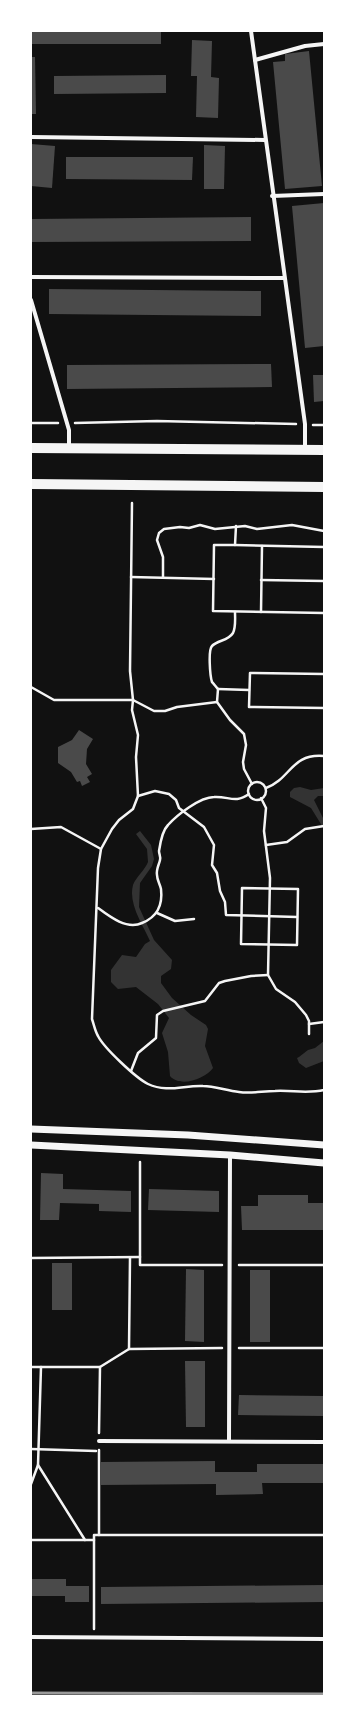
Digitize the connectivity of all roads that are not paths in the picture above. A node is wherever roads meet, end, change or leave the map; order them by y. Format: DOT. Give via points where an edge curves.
graph roads {
  1 [pos="251,31"];
  2 [pos="324,44"];
  3 [pos="254,60"];
  4 [pos="31,137"];
  5 [pos="265,140"];
  6 [pos="324,194"];
  7 [pos="272,196"];
  8 [pos="31,277"];
  9 [pos="284,278"];
  10 [pos="31,300"];
  11 [pos="31,448"];
  12 [pos="69,448"];
  13 [pos="305,450"];
  14 [pos="324,450"];
  15 [pos="31,484"];
  16 [pos="324,486"];
  17 [pos="31,1129"];
  18 [pos="31,1145"];
  19 [pos="324,1145"];
  20 [pos="230,1155"];
  21 [pos="324,1163"];
  22 [pos="99,1441"];
  23 [pos="229,1441"];
  24 [pos="324,1442"];
  25 [pos="31,1637"];
  26 [pos="324,1639"];
  1 -- 3 [label="street"];
  2 -- 3 [label="street" via="305,46"];
  3 -- 5 [label="street"];
  4 -- 5 [label="street"];
  5 -- 7 [label="street"];
  6 -- 7 [label="street"];
  7 -- 9 [label="street"];
  8 -- 9 [label="street"];
  9 -- 13 [label="street" via="305,424"];
  10 -- 12 [label="street" via="67,423"];
  11 -- 12 [label="main road"];
  12 -- 13 [label="main road"];
  13 -- 14 [label="main road"];
  15 -- 16 [label="main road"];
  17 -- 19 [label="street" via="188,1135"];
  18 -- 20 [label="street"];
  20 -- 21 [label="street"];
  20 -- 23 [label="street"];
  22 -- 23 [label="street"];
  23 -- 24 [label="street"];
  25 -- 26 [label="street"];
}
